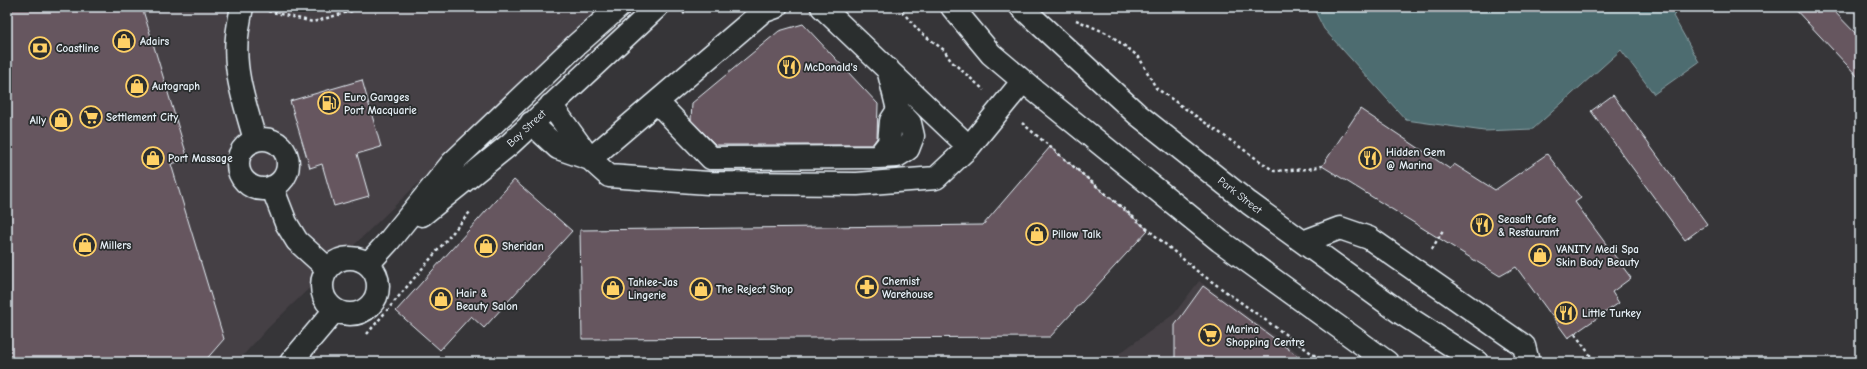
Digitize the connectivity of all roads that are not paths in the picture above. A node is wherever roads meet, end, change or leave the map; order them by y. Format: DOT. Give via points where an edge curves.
graph roads {
  1 [pos="242,7"];
  2 [pos="620,7"];
  3 [pos="657,7"];
  4 [pos="776,7"];
  5 [pos="822,7"];
  6 [pos="952,7"];
  7 [pos="1021,7"];
  8 [pos="888,69"];
  9 [pos="1023,81"];
  10 [pos="657,102"];
  11 [pos="551,105"];
  12 [pos="531,124"];
  13 [pos="255,140"];
  14 [pos="969,147"];
  15 [pos="590,159"];
  16 [pos="272,188"];
  17 [pos="389,242"];
  18 [pos="1303,242"];
  19 [pos="368,264"];
  20 [pos="328,269"];
  21 [pos="335,310"];
  22 [pos="291,362"];
  23 [pos="1387,362"];
  24 [pos="1477,362"];
  25 [pos="1528,362"];
  1 -- 13 [label="street" via="237,38 238,69 242,95"];
  2 -- 17 [label="street, Bay Street" via="575,46 452,163"];
  3 -- 11 [label="street, Bay Street"];
  4 -- 10 [label="street" via="762,12"];
  5 -- 8 [label="street"];
  6 -- 9 [label="street" via="991,54"];
  7 -- 18 [label="street, Park Street" via="1137,114 1249,203"];
  8 -- 10 [label="street" via="898,110 891,121 890,143 878,157 711,158"];
  8 -- 14 [label="street"];
  9 -- 14 [label="street"];
  9 -- 23 [label="street" via="1220,241"];
  10 -- 15 [label="street"];
  11 -- 12 [label="street, Bay Street"];
  11 -- 15 [label="street"];
  12 -- 15 [label="street" via="558,148"];
  12 -- 17 [label="street, Bay Street"];
  13 -- 16 [label="street" via="266,139 276,143 284,151 288,161 287,172 282,182"];
  13 -- 16 [label="street" via="241,151 238,160 239,173 247,184 254,188"];
  14 -- 15 [label="street" via="936,178 857,184 708,183 609,176"];
  16 -- 20 [label="street" via="286,223 297,241"];
  17 -- 19 [label="street, Bay Street"];
  18 -- 24 [label="street, Park Street" via="1401,313"];
  18 -- 25 [label="street" via="1340,228 1369,238 1524,346"];
  19 -- 20 [label="street" via="359,258 347,258 337,261"];
  19 -- 21 [label="street" via="376,274 378,284 377,296 371,305 351,314"];
  20 -- 21 [label="street" via="322,288 324,298"];
  21 -- 22 [label="street"];
}
